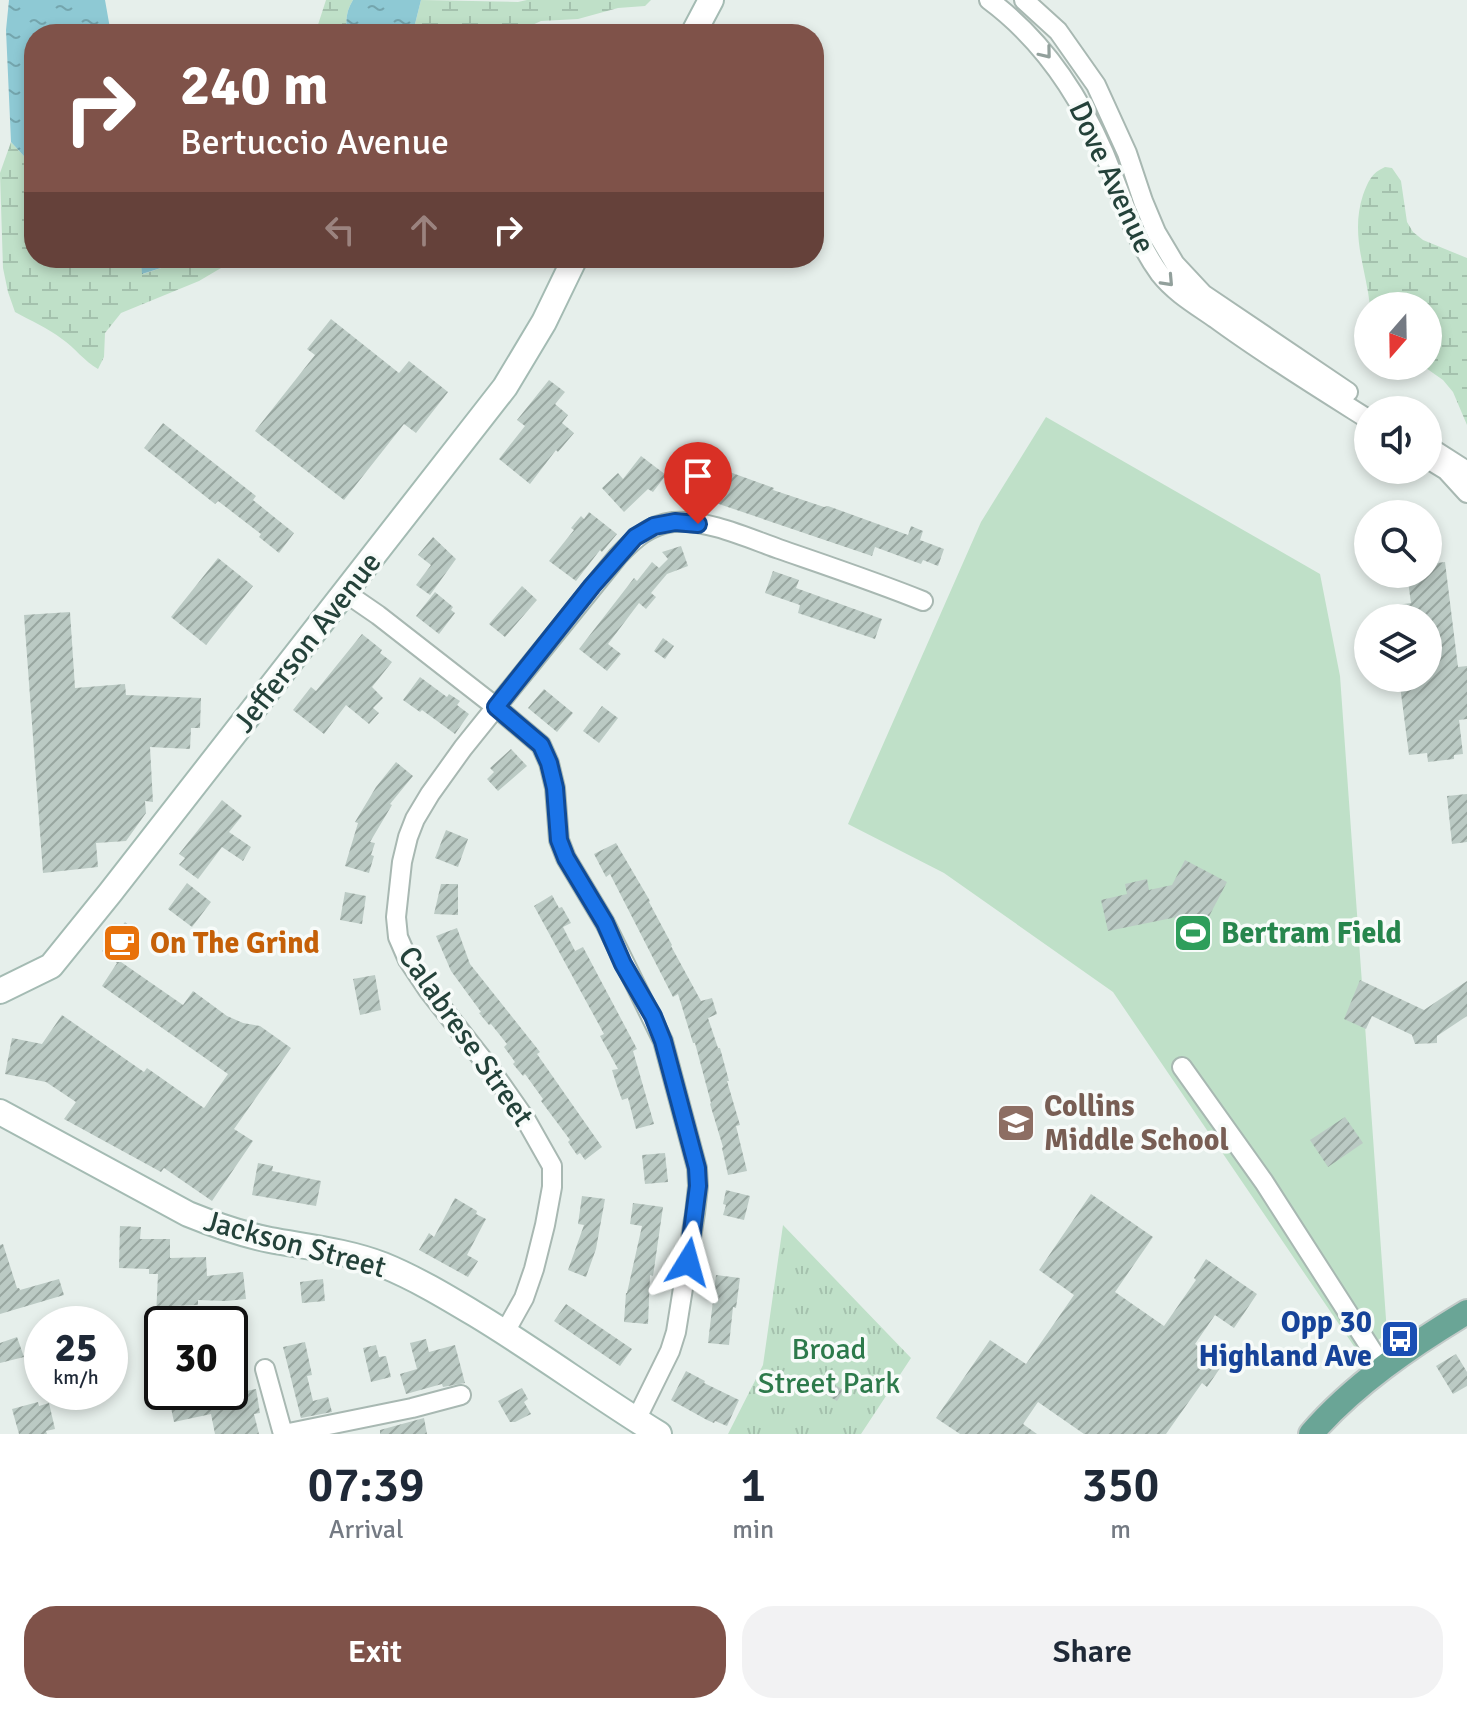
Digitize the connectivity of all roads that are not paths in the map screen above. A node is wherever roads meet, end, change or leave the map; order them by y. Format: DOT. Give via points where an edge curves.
graph roads {
  1 [pos="711,0"];
  2 [pos="989,0"];
  3 [pos="1024,0"];
  4 [pos="698,24"];
  5 [pos="570,268"];
  6 [pos="1354,396"];
  7 [pos="1354,410"];
  8 [pos="1442,455"];
  9 [pos="1442,468"];
  10 [pos="1467,471"];
  11 [pos="1467,493"];
  12 [pos="346,593"];
  13 [pos="923,601"];
  14 [pos="496,707"];
  15 [pos="0,991"];
  16 [pos="1182,1067"];
  17 [pos="2,1112"];
  18 [pos="1467,1312"];
  19 [pos="505,1332"];
  20 [pos="265,1369"];
  21 [pos="1384,1369"];
  22 [pos="461,1395"];
  23 [pos="636,1420"];
  24 [pos="284,1434"];
  25 [pos="659,1434"];
  26 [pos="1311,1434"];
  1 -- 4 [label="main road"];
  2 -- 7 [label="street, Dove Avenue, one-way" via="1049,56 1084,110 1142,248 1162,276 1240,337"];
  3 -- 6 [label="street, Dove Avenue" via="1058,31 1096,85 1156,232 1175,264 1203,294"];
  5 -- 12 [label="main road, Jefferson Avenue" via="505,387"];
  8 -- 10 [label="street"];
  9 -- 11 [label="street"];
  12 -- 14 [label="street"];
  12 -- 15 [label="main road, Jefferson Avenue" via="51,966"];
  13 -- 14 [label="street, Calabrese Street" via="729,532 675,522 654,526 618,556"];
  14 -- 19 [label="street, Calabrese Street" via="415,819 402,862 396,917 408,960 491,1070 552,1166 534,1269"];
  14 -- 23 [label="street" via="545,754 555,788 559,840 653,1016 697,1168 676,1332"];
  16 -- 21 [label="street" via="1264,1182"];
  17 -- 19 [label="main road, Jackson Street" via="188,1214 244,1234 383,1265"];
  18 -- 21 [label="main road"];
  19 -- 23 [label="main road, Jackson Street"];
  20 -- 24 [label="street"];
  21 -- 26 [label="main road"];
  22 -- 24 [label="street"];
  23 -- 25 [label="main road, Jackson Street"];
}
